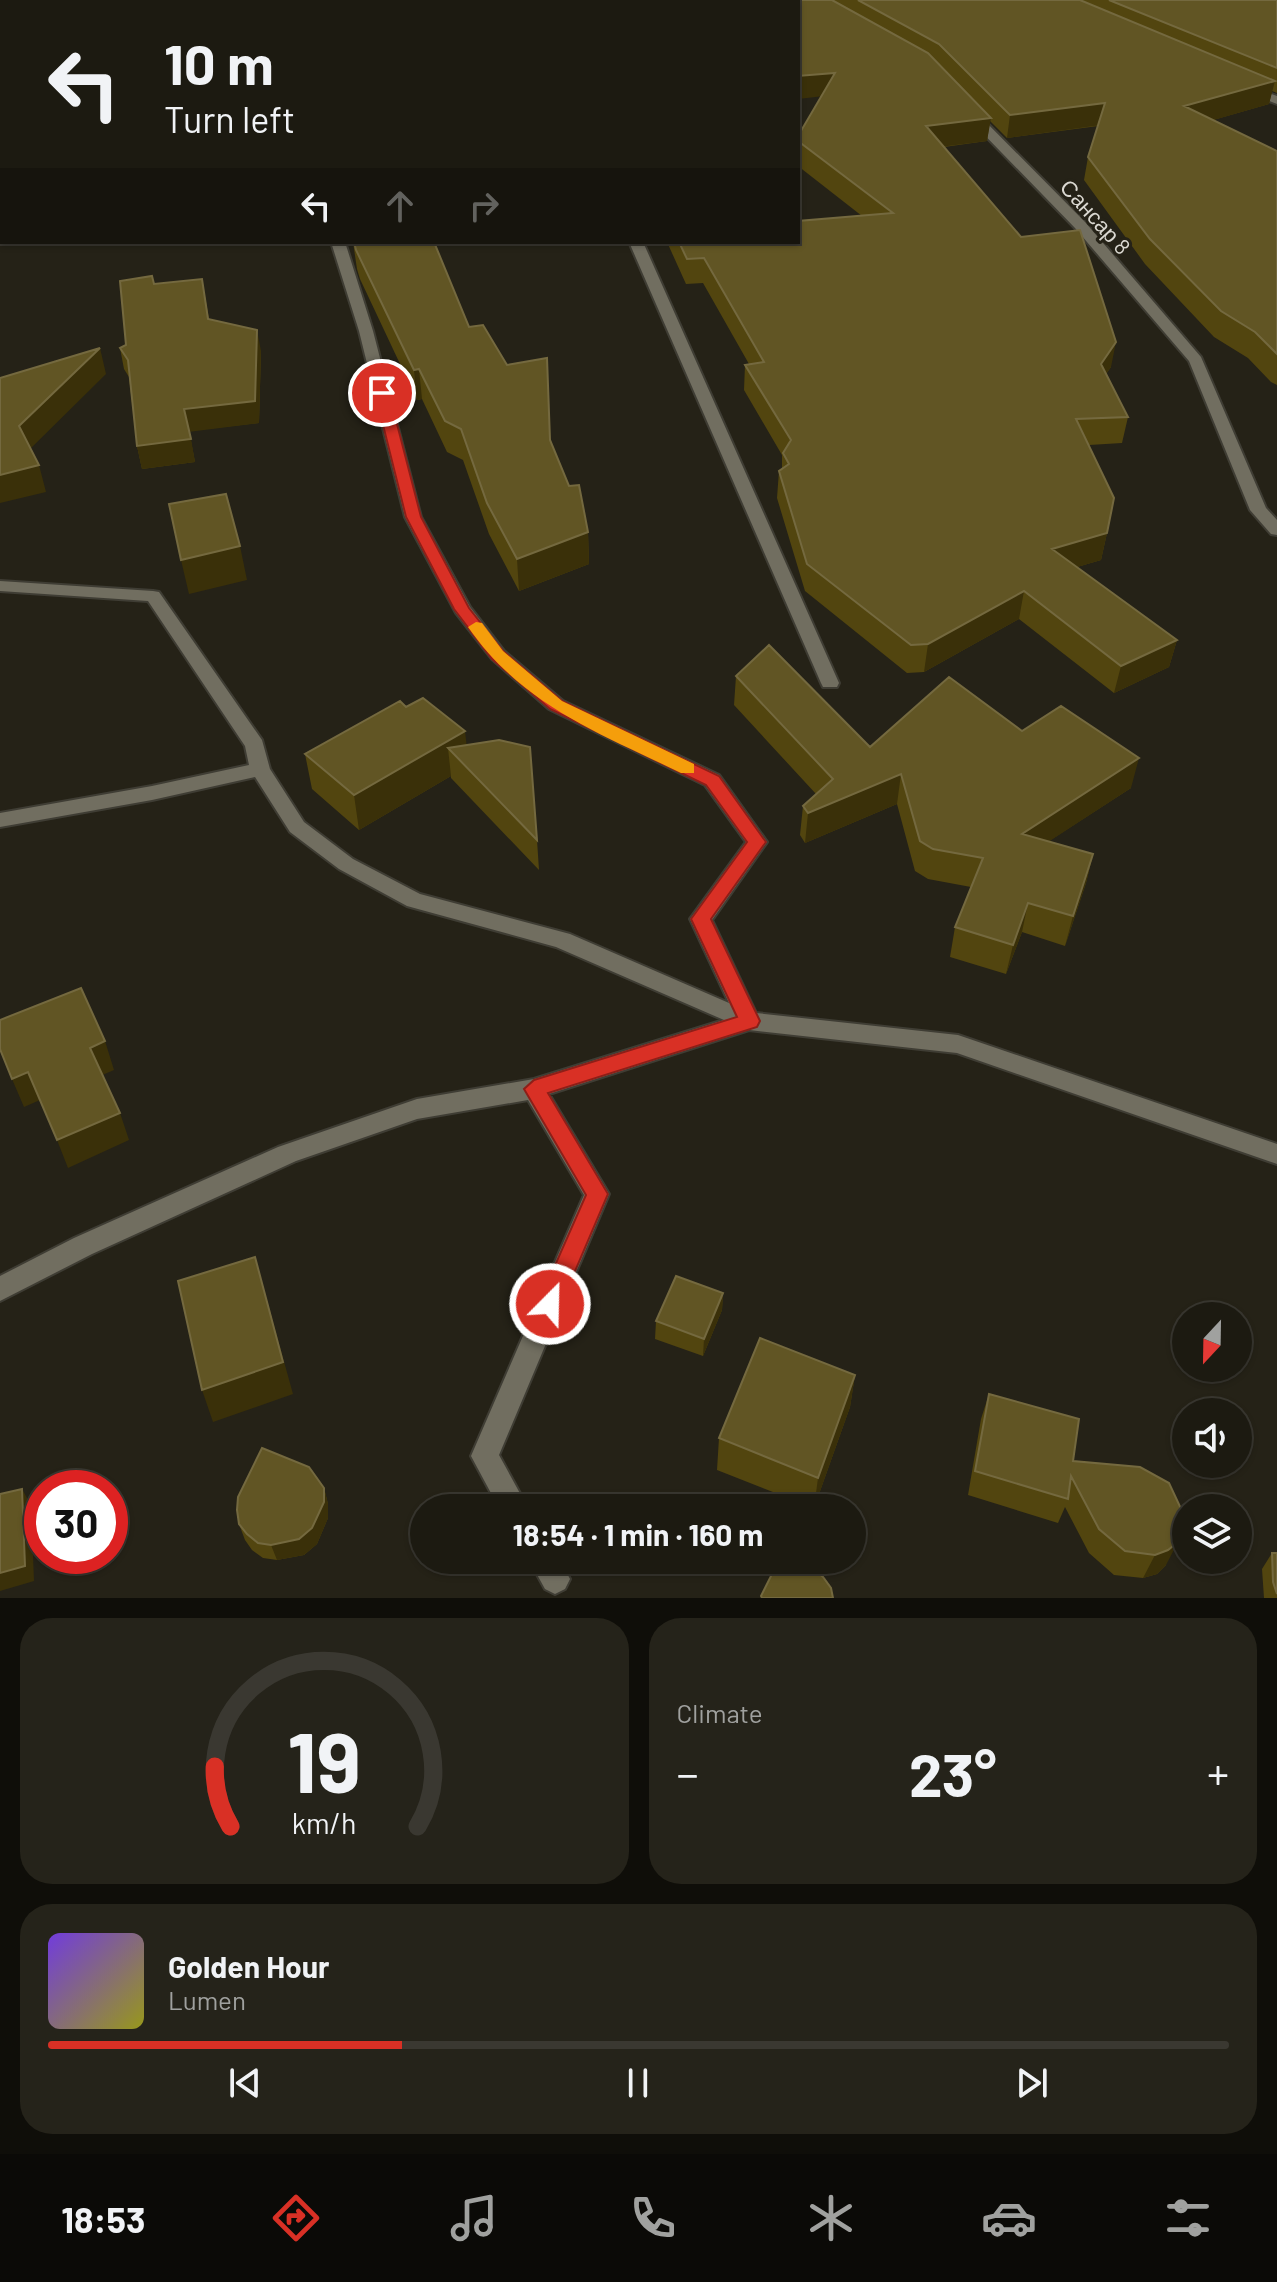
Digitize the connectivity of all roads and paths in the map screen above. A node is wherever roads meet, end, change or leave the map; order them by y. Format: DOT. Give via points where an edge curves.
graph roads {
  1 [pos="1239,85"];
  2 [pos="1277,100"];
  3 [pos="959,101"];
  4 [pos="339,244"];
  5 [pos="637,244"];
  6 [pos="1277,530"];
  7 [pos="0,586"];
  8 [pos="830,683"];
  9 [pos="260,769"];
  10 [pos="0,820"];
  11 [pos="749,1021"];
  12 [pos="534,1089"];
  13 [pos="1277,1154"];
  14 [pos="0,1289"];
  15 [pos="506,1494"];
  1 -- 2 [label="street"];
  3 -- 6 [label="street, Сансар 8" via="1080,225 1196,360 1258,510"];
  4 -- 11 [label="street" via="413,517 462,609 498,655 556,705 712,780 757,842 701,919"];
  5 -- 8 [label="street"];
  7 -- 9 [label="street" via="153,596 255,745"];
  9 -- 10 [label="street"];
  9 -- 11 [label="street" via="297,827 346,864 414,900 562,940"];
  11 -- 12 [label="street"];
  11 -- 13 [label="street" via="958,1044"];
  12 -- 14 [label="street" via="417,1109 287,1154"];
  12 -- 15 [label="street" via="597,1194 485,1456"];
}
